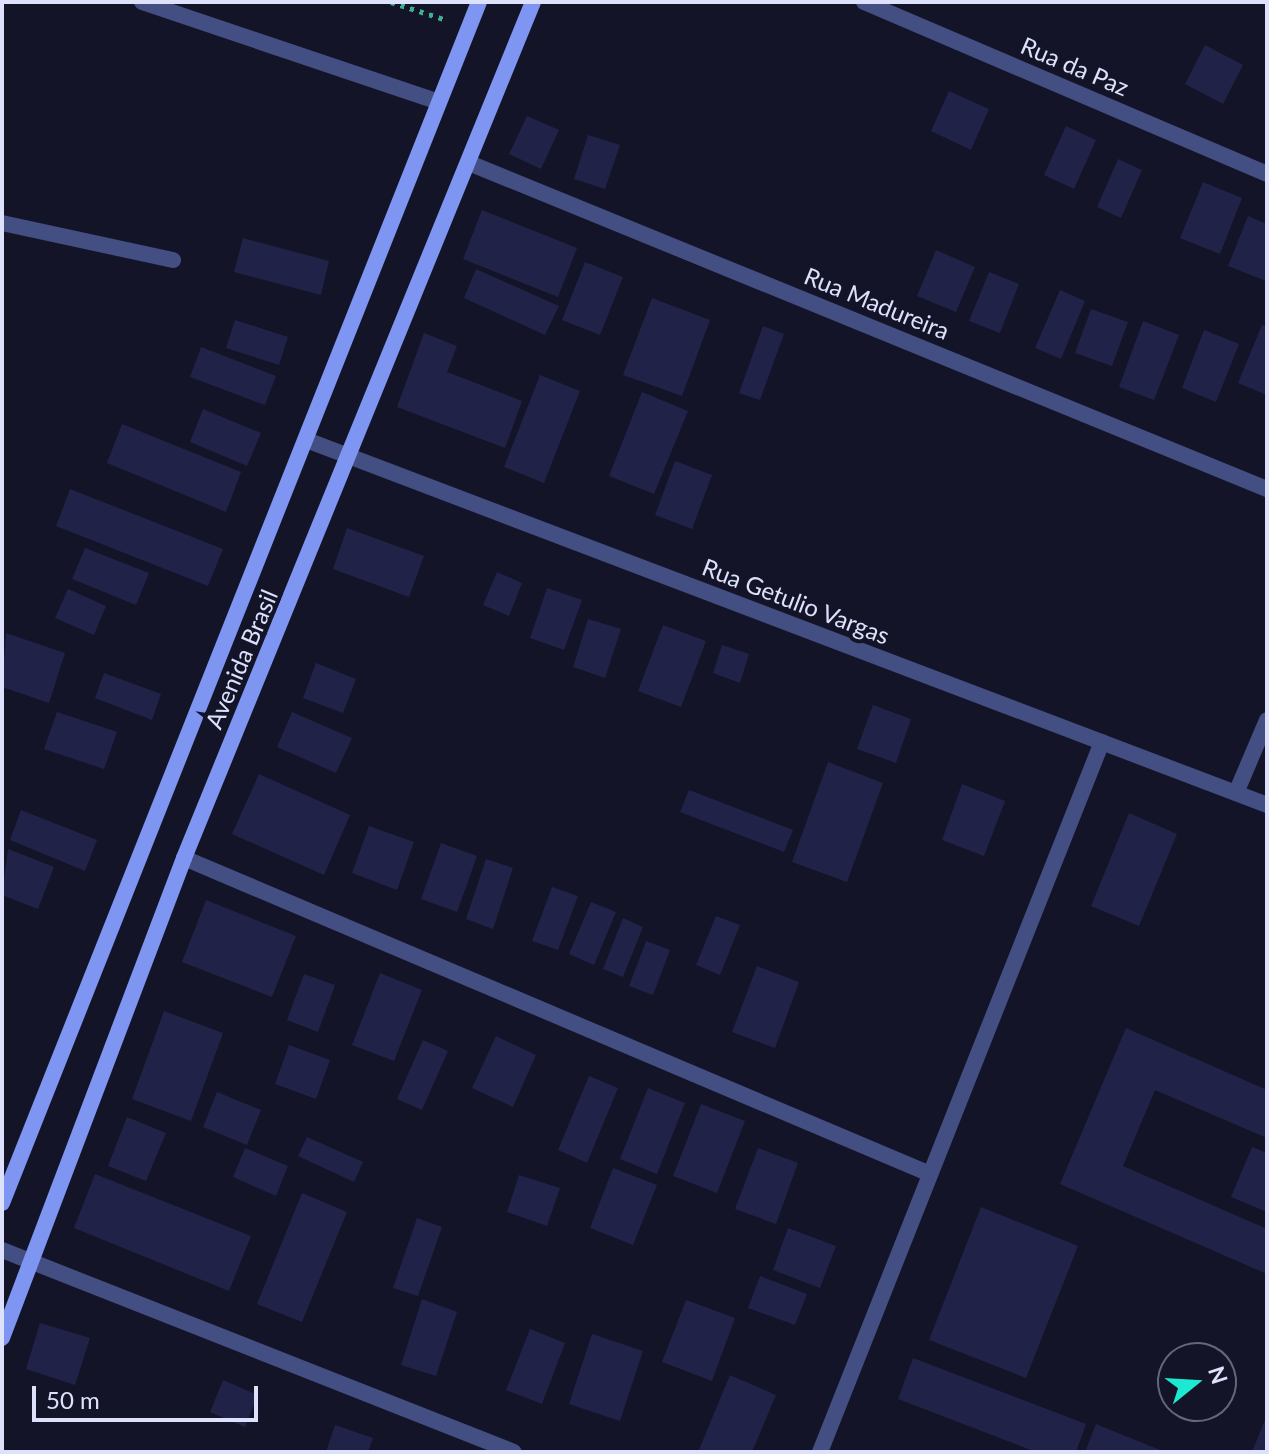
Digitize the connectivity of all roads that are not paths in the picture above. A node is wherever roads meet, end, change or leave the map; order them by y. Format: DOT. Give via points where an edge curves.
graph roads {
  1 [pos="142,2"];
  2 [pos="479,2"];
  3 [pos="533,2"];
  4 [pos="864,2"];
  5 [pos="439,102"];
  6 [pos="469,163"];
  7 [pos="1267,174"];
  8 [pos="2,223"];
  9 [pos="173,260"];
  10 [pos="309,441"];
  11 [pos="351,457"];
  12 [pos="1267,489"];
  13 [pos="1267,720"];
  14 [pos="1102,742"];
  15 [pos="1236,793"];
  16 [pos="1267,805"];
  17 [pos="184,858"];
  18 [pos="930,1174"];
  19 [pos="2,1203"];
  20 [pos="2,1250"];
  21 [pos="30,1260"];
  22 [pos="2,1338"];
  23 [pos="514,1452"];
  24 [pos="820,1452"];
  1 -- 5 [label="street"];
  2 -- 5 [label="street, Avenida Brasil"];
  3 -- 6 [label="street, Avenida Brasil"];
  4 -- 7 [label="street, Rua da Paz"];
  5 -- 10 [label="street, Avenida Brasil"];
  6 -- 11 [label="street, Avenida Brasil"];
  6 -- 12 [label="street, Rua Madureira"];
  8 -- 9 [label="street"];
  10 -- 11 [label="street, Rua Getulio Vargas"];
  10 -- 19 [label="street, Avenida Brasil"];
  11 -- 14 [label="street, Rua Getulio Vargas"];
  11 -- 17 [label="street, Avenida Brasil"];
  13 -- 15 [label="street"];
  14 -- 15 [label="street, Rua Getulio Vargas"];
  14 -- 18 [label="street"];
  15 -- 16 [label="street, Rua Getulio Vargas"];
  17 -- 18 [label="street"];
  17 -- 21 [label="street, Avenida Brasil"];
  18 -- 24 [label="street"];
  20 -- 21 [label="street"];
  21 -- 22 [label="street, Avenida Brasil"];
  21 -- 23 [label="street"];
}
